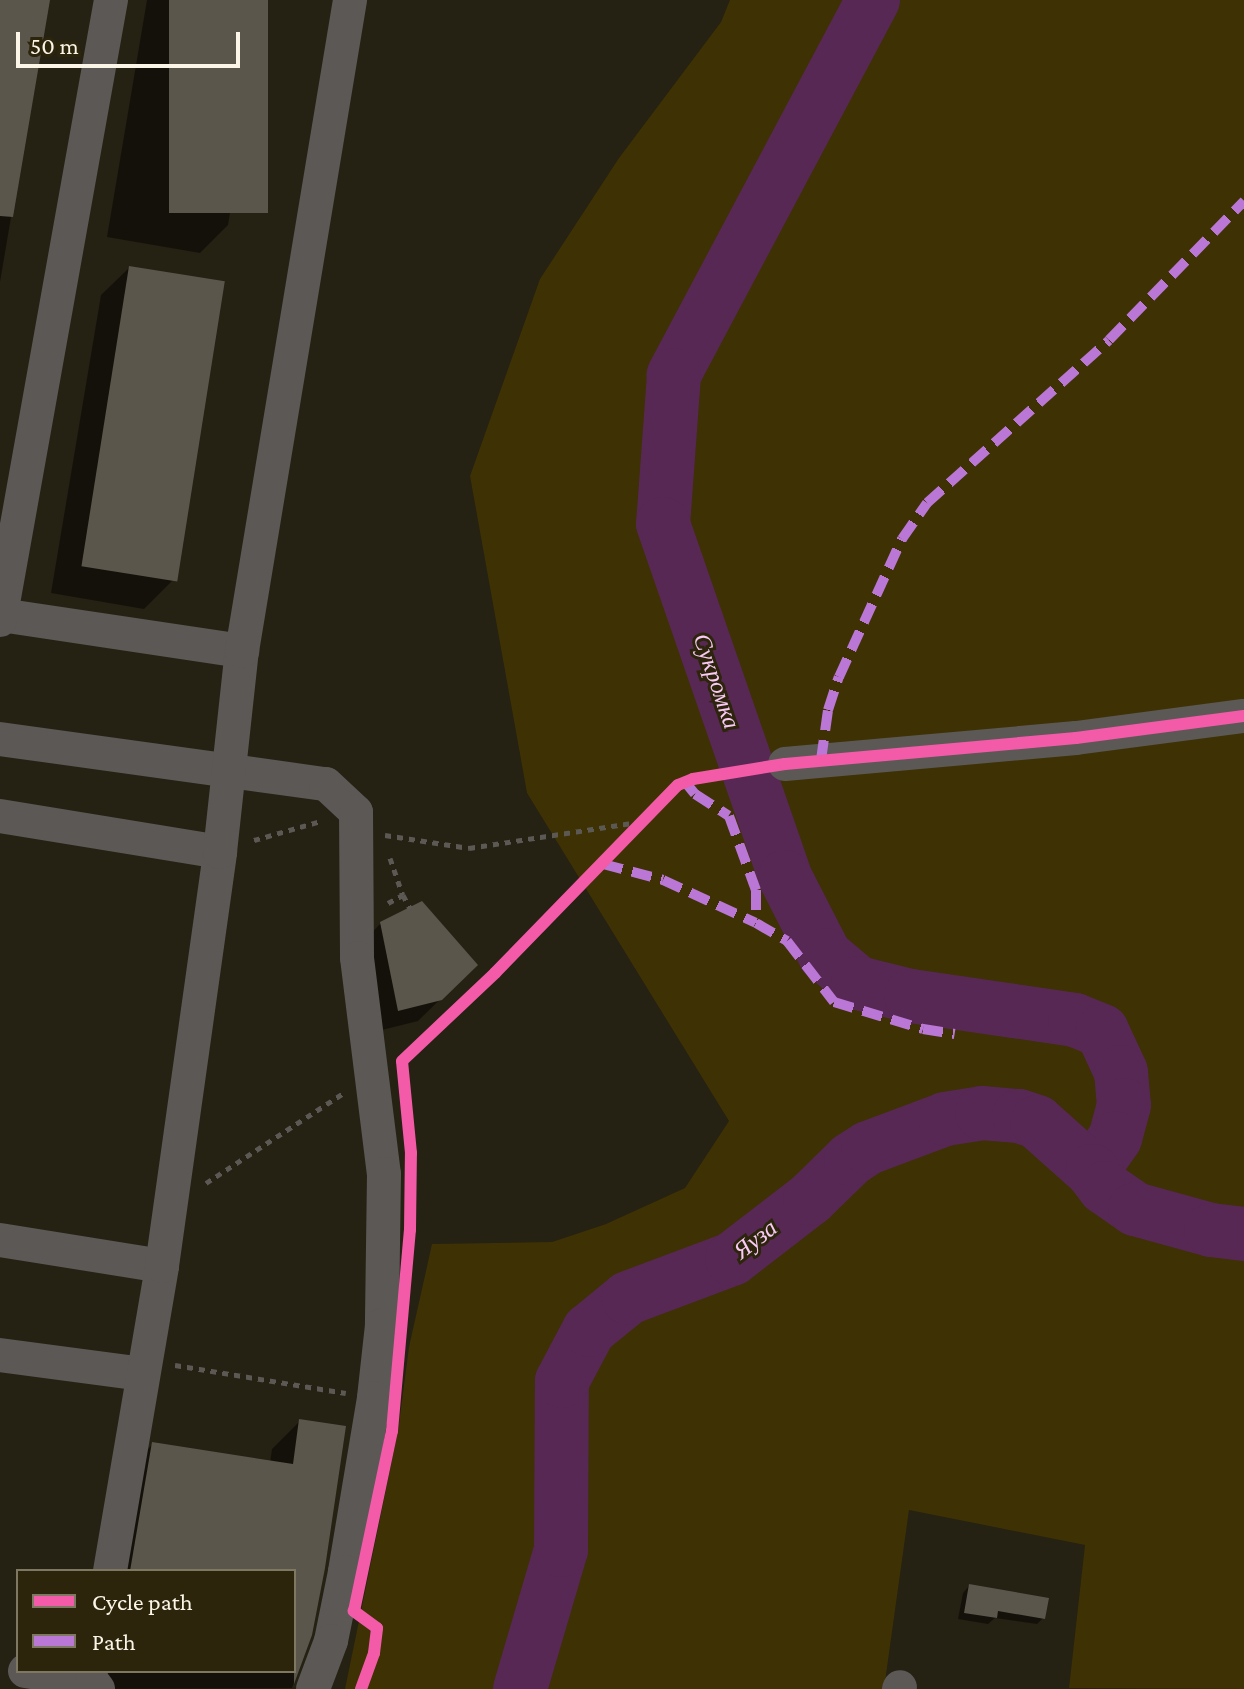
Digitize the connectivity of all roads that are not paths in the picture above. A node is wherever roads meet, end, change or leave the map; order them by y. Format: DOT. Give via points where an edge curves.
graph roads {
  1 [pos="111,0"];
  2 [pos="350,0"];
  3 [pos="0,617"];
  4 [pos="242,651"];
  5 [pos="1244,716"];
  6 [pos="0,739"];
  7 [pos="785,764"];
  8 [pos="230,770"];
  9 [pos="0,816"];
  10 [pos="232,847"];
  11 [pos="0,1240"];
  12 [pos="162,1266"];
  13 [pos="0,1355"];
  14 [pos="156,1369"];
  15 [pos="110,1569"];
  16 [pos="40,1673"];
  17 [pos="94,1680"];
  18 [pos="313,1689"];
  1 -- 3 [label="lane"];
  2 -- 4 [label="lane"];
  3 -- 4 [label="lane"];
  4 -- 8 [label="lane"];
  5 -- 7 [label="lane" via="1076,738"];
  6 -- 8 [label="lane"];
  8 -- 10 [label="lane"];
  8 -- 18 [label="lane" via="326,784 356,812 357,958 384,1174 386,1251 374,1398 340,1600"];
  9 -- 10 [label="lane"];
  10 -- 12 [label="lane"];
  11 -- 12 [label="lane"];
  12 -- 14 [label="lane"];
  13 -- 14 [label="lane"];
  14 -- 15 [label="lane"];
  16 -- 17 [label="lane"];
}
